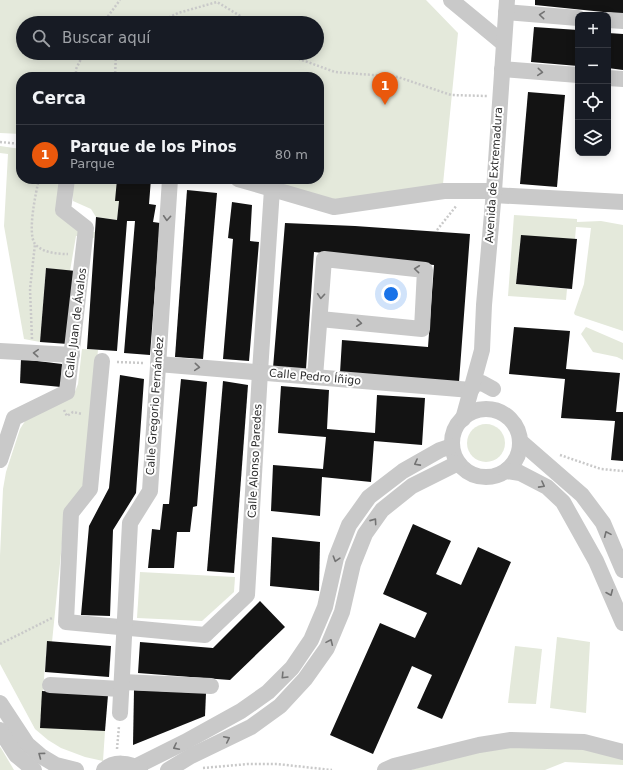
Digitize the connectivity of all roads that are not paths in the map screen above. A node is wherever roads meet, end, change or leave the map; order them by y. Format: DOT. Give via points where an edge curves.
graph roads {
  1 [pos="451,0"];
  2 [pos="506,6"];
  3 [pos="575,18"];
  4 [pos="611,20"];
  5 [pos="623,21"];
  6 [pos="503,43"];
  7 [pos="502,69"];
  8 [pos="575,75"];
  9 [pos="611,78"];
  10 [pos="623,79"];
  11 [pos="66,184"];
  12 [pos="170,184"];
  13 [pos="255,184"];
  14 [pos="272,189"];
  15 [pos="494,193"];
  16 [pos="623,202"];
  17 [pos="320,318"];
  18 [pos="482,350"];
  19 [pos="0,351"];
  20 [pos="72,355"];
  21 [pos="102,361"];
  22 [pos="158,364"];
  23 [pos="260,372"];
  24 [pos="316,377"];
  25 [pos="493,389"];
  26 [pos="471,390"];
  27 [pos="500,412"];
  28 [pos="462,419"];
  29 [pos="520,441"];
  30 [pos="452,446"];
  31 [pos="0,460"];
  32 [pos="458,463"];
  33 [pos="506,471"];
  34 [pos="623,570"];
  35 [pos="623,623"];
  36 [pos="124,628"];
  37 [pos="50,685"];
  38 [pos="121,685"];
  39 [pos="211,686"];
  40 [pos="0,703"];
  41 [pos="120,713"];
  42 [pos="0,730"];
  43 [pos="623,752"];
  44 [pos="110,767"];
  45 [pos="137,768"];
  46 [pos="34,770"];
  47 [pos="76,770"];
  48 [pos="168,770"];
  49 [pos="385,770"];
  1 -- 6 [label="street"];
  3 -- 2 [label="street, one-way"];
  2 -- 6 [label="street, Avenida de Extremadura"];
  4 -- 5 [label="street"];
  6 -- 7 [label="street, Avenida de Extremadura"];
  7 -- 8 [label="street, one-way"];
  7 -- 15 [label="street, Avenida de Extremadura"];
  9 -- 10 [label="street"];
  11 -- 20 [label="street, Calle Juan de Ávalos" via="63,210 86,228"];
  12 -- 22 [label="street, Calle Gregorio Fernández, one-way"];
  13 -- 14 [label="street"];
  14 -- 15 [label="street" via="334,207 444,191"];
  14 -- 23 [label="street, Calle Alonso Paredes"];
  15 -- 16 [label="street"];
  15 -- 18 [label="street, Avenida de Extremadura"];
  17 -- 17 [label="street, one-way" via="422,329 424,270 324,259"];
  17 -- 24 [label="street"];
  18 -- 25 [label="street"];
  18 -- 26 [label="street"];
  20 -- 19 [label="street, one-way"];
  20 -- 31 [label="street, Calle Juan de Ávalos" via="67,392 14,418"];
  21 -- 36 [label="street, Calle Alonso Paredes" via="90,489 71,513 66,616"];
  22 -- 23 [label="street, Calle Pedro Íñigo, one-way"];
  22 -- 36 [label="street, Calle Gregorio Fernández" via="150,491 130,523"];
  23 -- 24 [label="street, Calle Pedro Íñigo"];
  23 -- 36 [label="street, Calle Alonso Paredes" via="247,595 205,634"];
  24 -- 26 [label="street, Calle Pedro Íñigo"];
  25 -- 26 [label="street, Calle Pedro Íñigo" via="482,383 475,384"];
  25 -- 27 [label="street"];
  26 -- 28 [label="street"];
  27 -- 28 [label="street" via="480,410"];
  27 -- 29 [label="street" via="514,424"];
  28 -- 30 [label="street" via="453,436"];
  29 -- 33 [label="street" via="514,463"];
  34 -- 29 [label="street, one-way" via="603,523 582,495"];
  30 -- 32 [label="street"];
  30 -- 45 [label="street, one-way" via="403,471 369,497 350,525 336,558 325,607 311,640 292,668 268,692 242,712"];
  32 -- 33 [label="street" via="475,476 486,478"];
  48 -- 32 [label="street, one-way" via="251,727 280,706 305,679 327,648 342,612 353,564 366,534 382,510 412,486"];
  33 -- 35 [label="street, one-way" via="520,474 547,487 563,502 596,561"];
  36 -- 38 [label="street, Calle Gregorio Fernández"];
  37 -- 38 [label="street"];
  38 -- 39 [label="street"];
  38 -- 41 [label="street, Calle Gregorio Fernández"];
  47 -- 40 [label="street, one-way" via="56,765 27,744"];
  42 -- 46 [label="street" via="16,755"];
  43 -- 49 [label="street" via="584,742 512,740 479,745"];
  44 -- 45 [label="street" via="126,763"];
}
